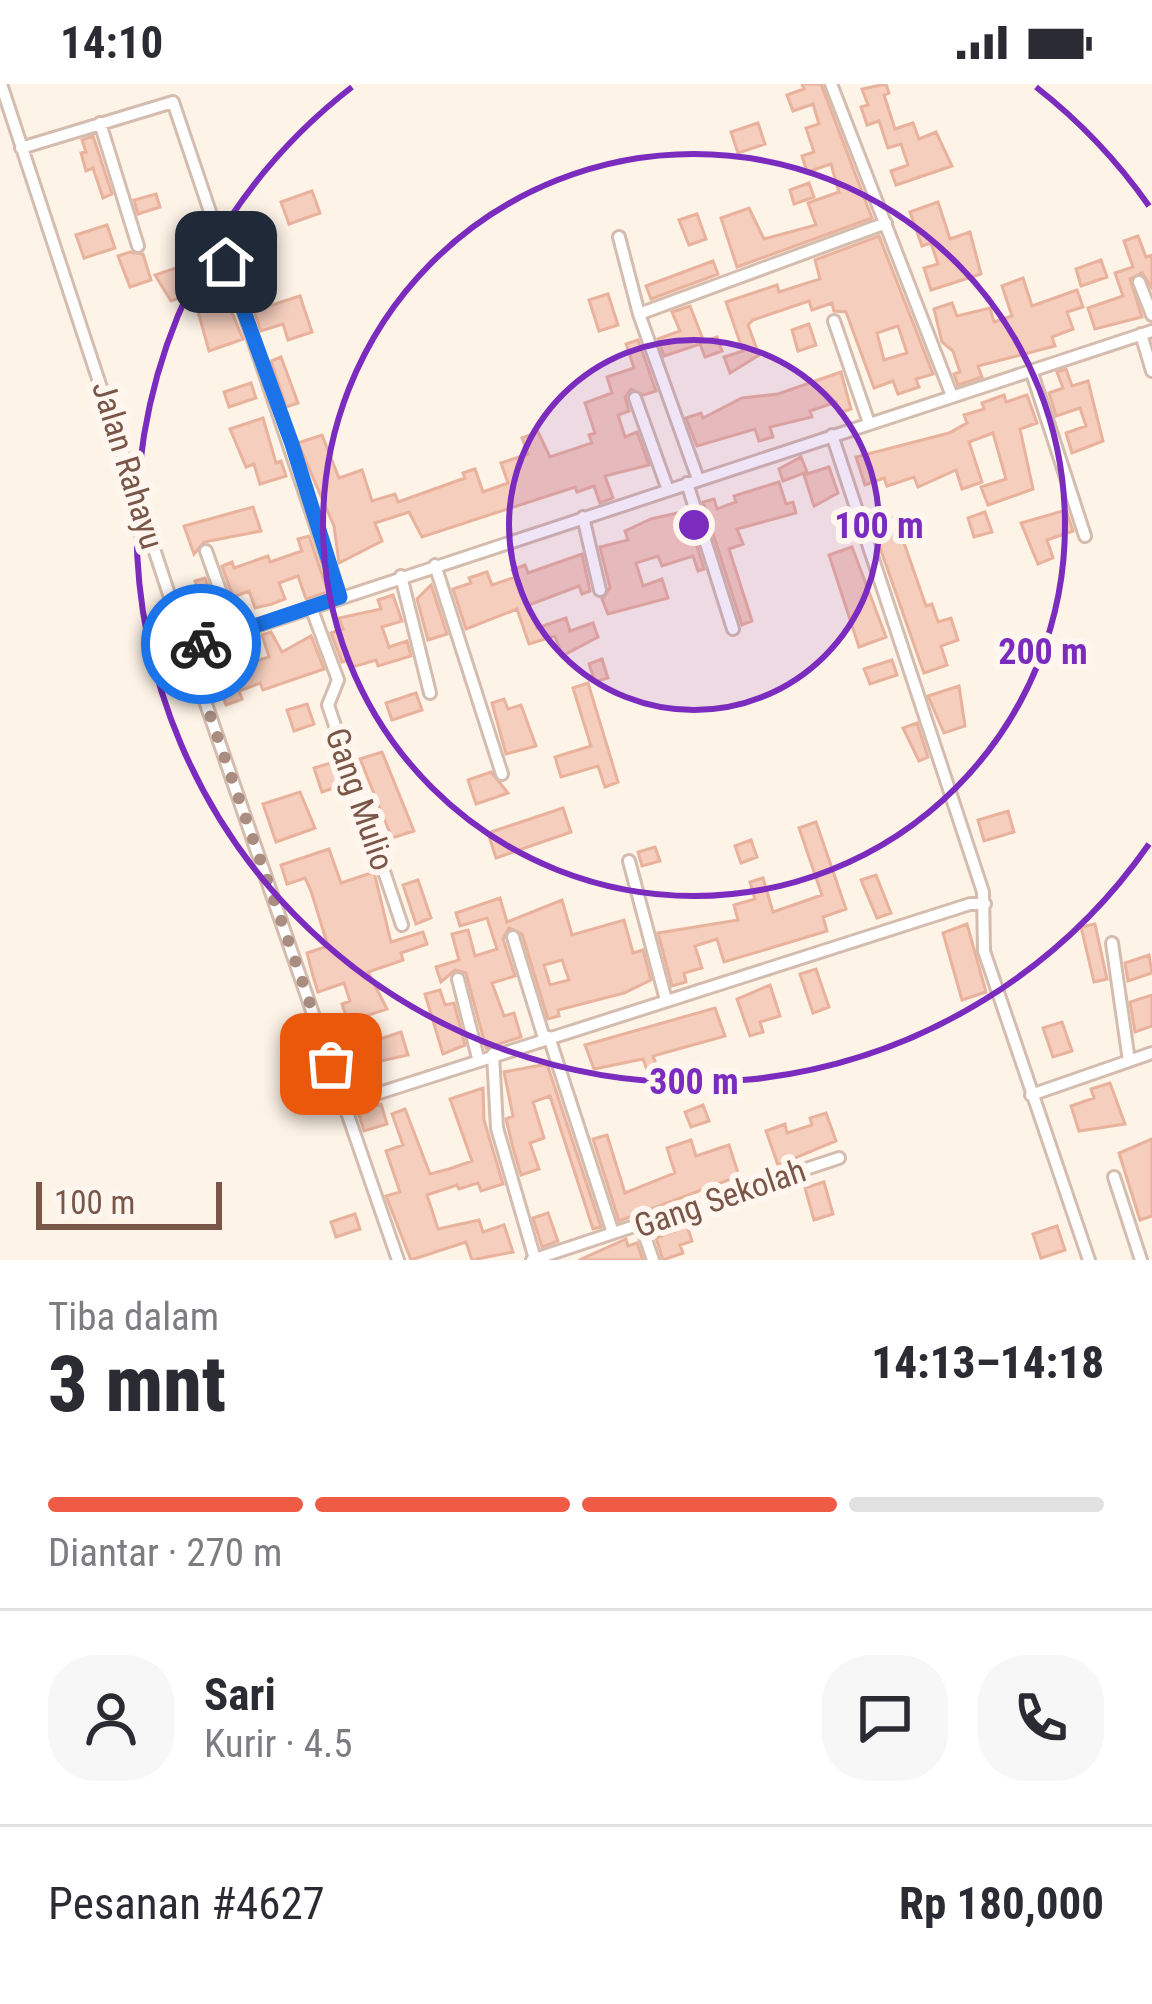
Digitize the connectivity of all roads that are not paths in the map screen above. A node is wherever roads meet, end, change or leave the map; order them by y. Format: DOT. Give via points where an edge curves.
graph roads {
  1 [pos="1,84"];
  2 [pos="831,84"];
  3 [pos="100,124"];
  4 [pos="14,127"];
  5 [pos="0,132"];
  6 [pos="21,148"];
  7 [pos="886,223"];
  8 [pos="619,237"];
  9 [pos="138,246"];
  10 [pos="1139,282"];
  11 [pos="639,314"];
  12 [pos="1152,315"];
  13 [pos="834,321"];
  14 [pos="1147,332"];
  15 [pos="1031,370"];
  16 [pos="1152,370"];
  17 [pos="952,396"];
  18 [pos="635,398"];
  19 [pos="869,423"];
  20 [pos="832,435"];
  21 [pos="692,481"];
  22 [pos="668,490"];
  23 [pos="583,517"];
  24 [pos="1085,536"];
  25 [pos="206,551"];
  26 [pos="436,565"];
  27 [pos="401,576"];
  28 [pos="601,590"];
  29 [pos="340,597"];
  30 [pos="311,608"];
  31 [pos="733,629"];
  32 [pos="235,632"];
  33 [pos="187,649"];
  34 [pos="430,693"];
  35 [pos="502,774"];
  36 [pos="628,861"];
  37 [pos="985,904"];
  38 [pos="402,925"];
  39 [pos="513,937"];
  40 [pos="1112,944"];
  41 [pos="458,980"];
  42 [pos="666,1000"];
  43 [pos="546,1038"];
  44 [pos="1152,1053"];
  45 [pos="494,1054"];
  46 [pos="478,1058"];
  47 [pos="1129,1061"];
  48 [pos="1031,1095"];
  49 [pos="345,1104"];
  50 [pos="839,1158"];
  51 [pos="1114,1177"];
  52 [pos="641,1225"];
  53 [pos="613,1233"];
  54 [pos="534,1259"];
  55 [pos="398,1260"];
  56 [pos="653,1260"];
  57 [pos="1088,1260"];
  58 [pos="1141,1260"];
  1 -- 4 [label="street, Jalan Rahayu"];
  2 -- 7 [label="street"];
  3 -- 6 [label="street"];
  3 -- 9 [label="street"];
  3 -- 29 [label="street" via="173,102"];
  4 -- 5 [label="street"];
  4 -- 6 [label="street, Jalan Rahayu"];
  6 -- 33 [label="street, Jalan Rahayu"];
  7 -- 11 [label="street"];
  7 -- 17 [label="street"];
  8 -- 11 [label="street"];
  10 -- 12 [label="street"];
  11 -- 21 [label="street"];
  13 -- 19 [label="street"];
  14 -- 15 [label="street"];
  14 -- 16 [label="street"];
  15 -- 17 [label="street"];
  15 -- 24 [label="street"];
  17 -- 19 [label="street"];
  18 -- 22 [label="street"];
  19 -- 20 [label="street"];
  20 -- 21 [label="street"];
  20 -- 37 [label="street"];
  21 -- 22 [label="street"];
  21 -- 31 [label="street"];
  22 -- 23 [label="street"];
  23 -- 26 [label="street"];
  23 -- 28 [label="street"];
  25 -- 32 [label="street"];
  26 -- 27 [label="street"];
  26 -- 35 [label="street"];
  27 -- 29 [label="street"];
  27 -- 34 [label="street"];
  29 -- 30 [label="street"];
  30 -- 32 [label="street"];
  30 -- 38 [label="street, Gang Mulio" via="338,680 328,705"];
  32 -- 33 [label="street"];
  33 -- 49 [label="street, Jalan Rahayu"];
  36 -- 42 [label="street"];
  37 -- 42 [label="street"];
  37 -- 48 [label="street" via="984,951"];
  39 -- 43 [label="street"];
  40 -- 47 [label="street"];
  41 -- 46 [label="street"];
  42 -- 43 [label="street"];
  43 -- 45 [label="street"];
  43 -- 53 [label="street"];
  44 -- 47 [label="street"];
  45 -- 46 [label="street"];
  45 -- 54 [label="street" via="497,1128"];
  46 -- 49 [label="street"];
  47 -- 48 [label="street"];
  48 -- 57 [label="street"];
  49 -- 55 [label="street, Jalan Rahayu"];
  50 -- 52 [label="street, Gang Sekolah"];
  51 -- 58 [label="street"];
  52 -- 53 [label="street, Gang Sekolah"];
  52 -- 56 [label="street"];
  53 -- 54 [label="street, Gang Sekolah"];
}
